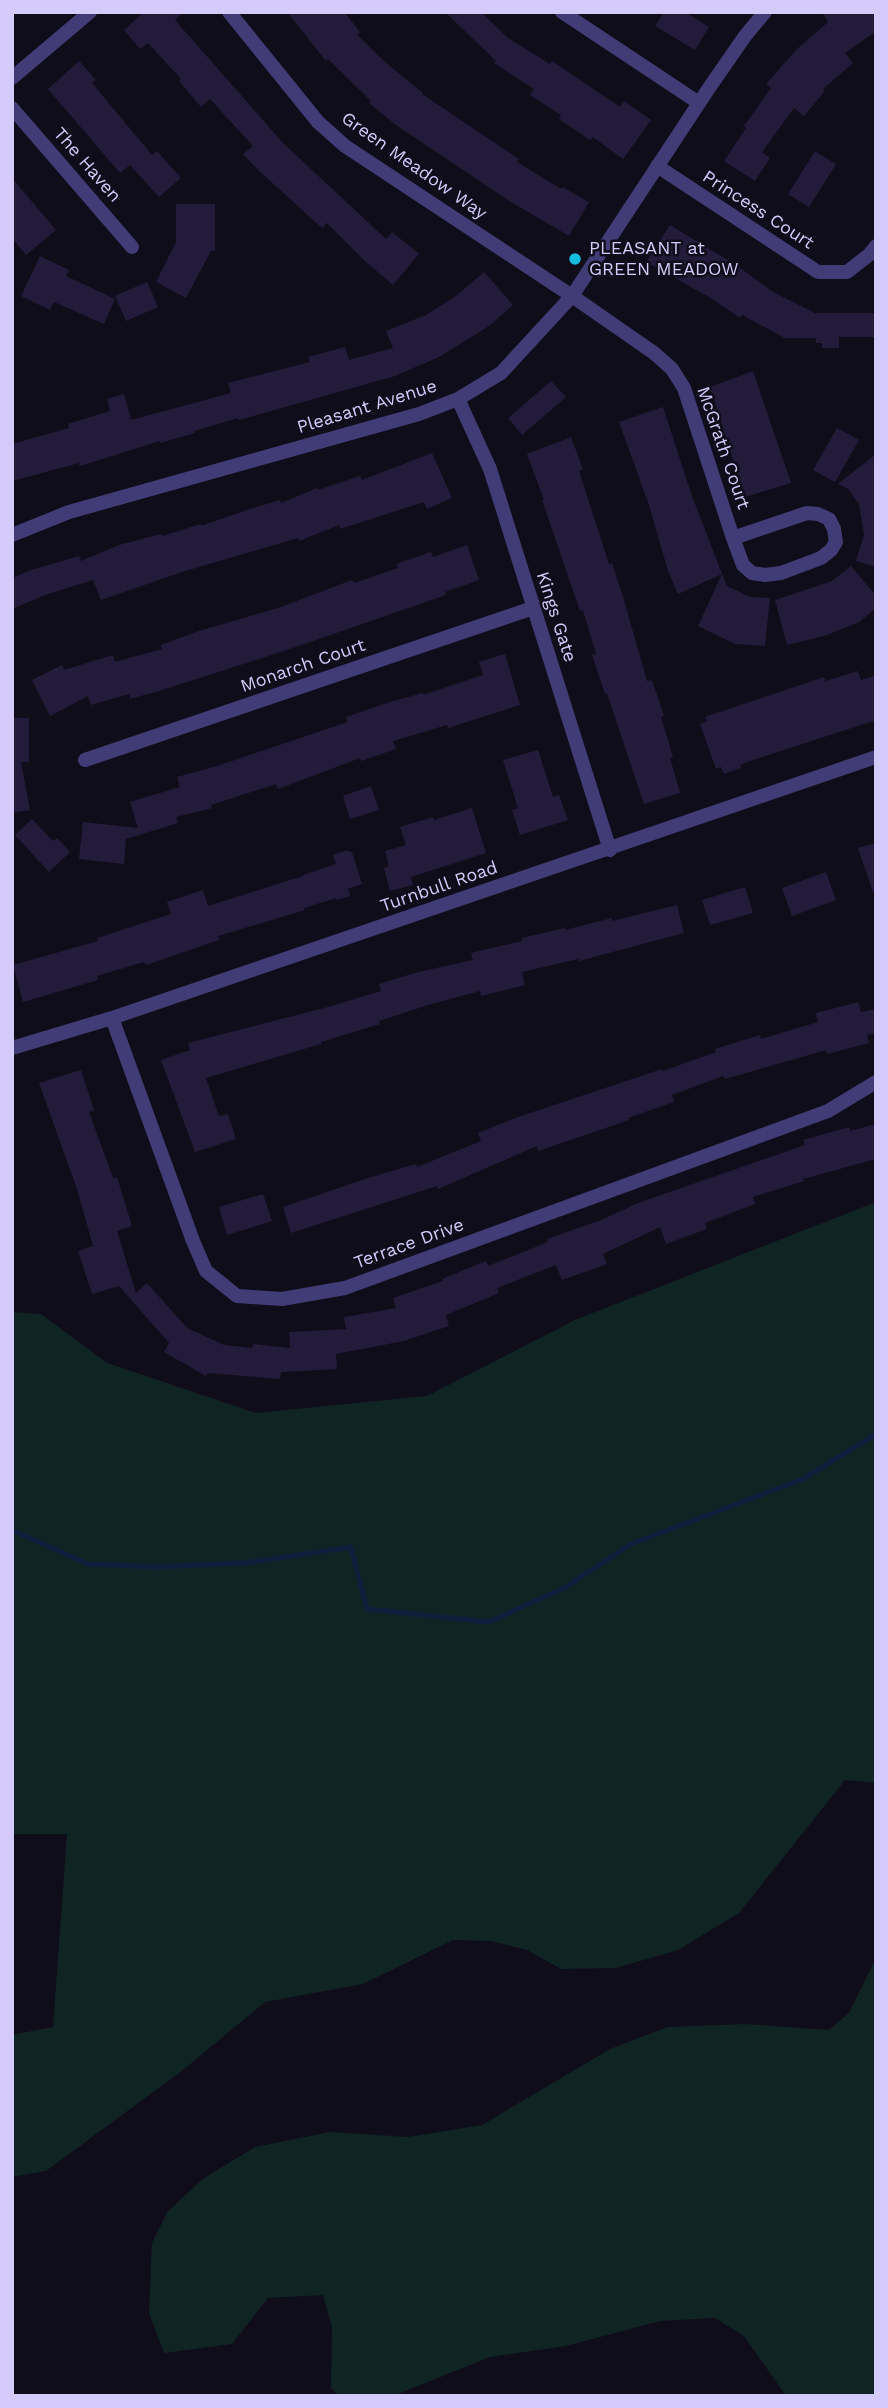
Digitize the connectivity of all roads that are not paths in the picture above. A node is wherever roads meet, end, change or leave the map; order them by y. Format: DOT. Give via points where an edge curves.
graph roads {
  1 [pos="90,12"];
  2 [pos="229,12"];
  3 [pos="562,12"];
  4 [pos="765,12"];
  5 [pos="12,78"];
  6 [pos="699,103"];
  7 [pos="12,108"];
  8 [pos="657,166"];
  9 [pos="876,246"];
  10 [pos="132,247"];
  11 [pos="572,296"];
  12 [pos="458,399"];
  13 [pos="12,535"];
  14 [pos="733,538"];
  15 [pos="533,608"];
  16 [pos="876,757"];
  17 [pos="85,760"];
  18 [pos="610,850"];
  19 [pos="112,1018"];
  20 [pos="12,1048"];
  21 [pos="876,1082"];
  1 -- 5 [label="street"];
  2 -- 11 [label="street, Green Meadow Way" via="318,121 345,146"];
  3 -- 6 [label="street"];
  4 -- 6 [label="street, Pleasant Avenue"];
  6 -- 8 [label="street, Pleasant Avenue"];
  7 -- 10 [label="street, The Haven"];
  8 -- 9 [label="street, Princess Court" via="818,272 847,272"];
  8 -- 11 [label="street, Pleasant Avenue"];
  11 -- 12 [label="street, Pleasant Avenue" via="501,373"];
  11 -- 14 [label="street, McGrath Court" via="672,369 684,388"];
  12 -- 13 [label="street, Pleasant Avenue" via="329,441 69,512"];
  12 -- 15 [label="street, Kings Gate" via="490,469"];
  14 -- 14 [label="street, McGrath Court" via="743,565 752,573 765,575 821,558 836,541 829,519 807,513"];
  15 -- 17 [label="street, Monarch Court"];
  15 -- 18 [label="street, Kings Gate"];
  16 -- 18 [label="street, Turnbull Road"];
  18 -- 19 [label="street, Turnbull Road"];
  19 -- 20 [label="street, Turnbull Road"];
  19 -- 21 [label="street, Terrace Drive" via="206,1271 236,1296 282,1300 345,1288 828,1111"];
}
